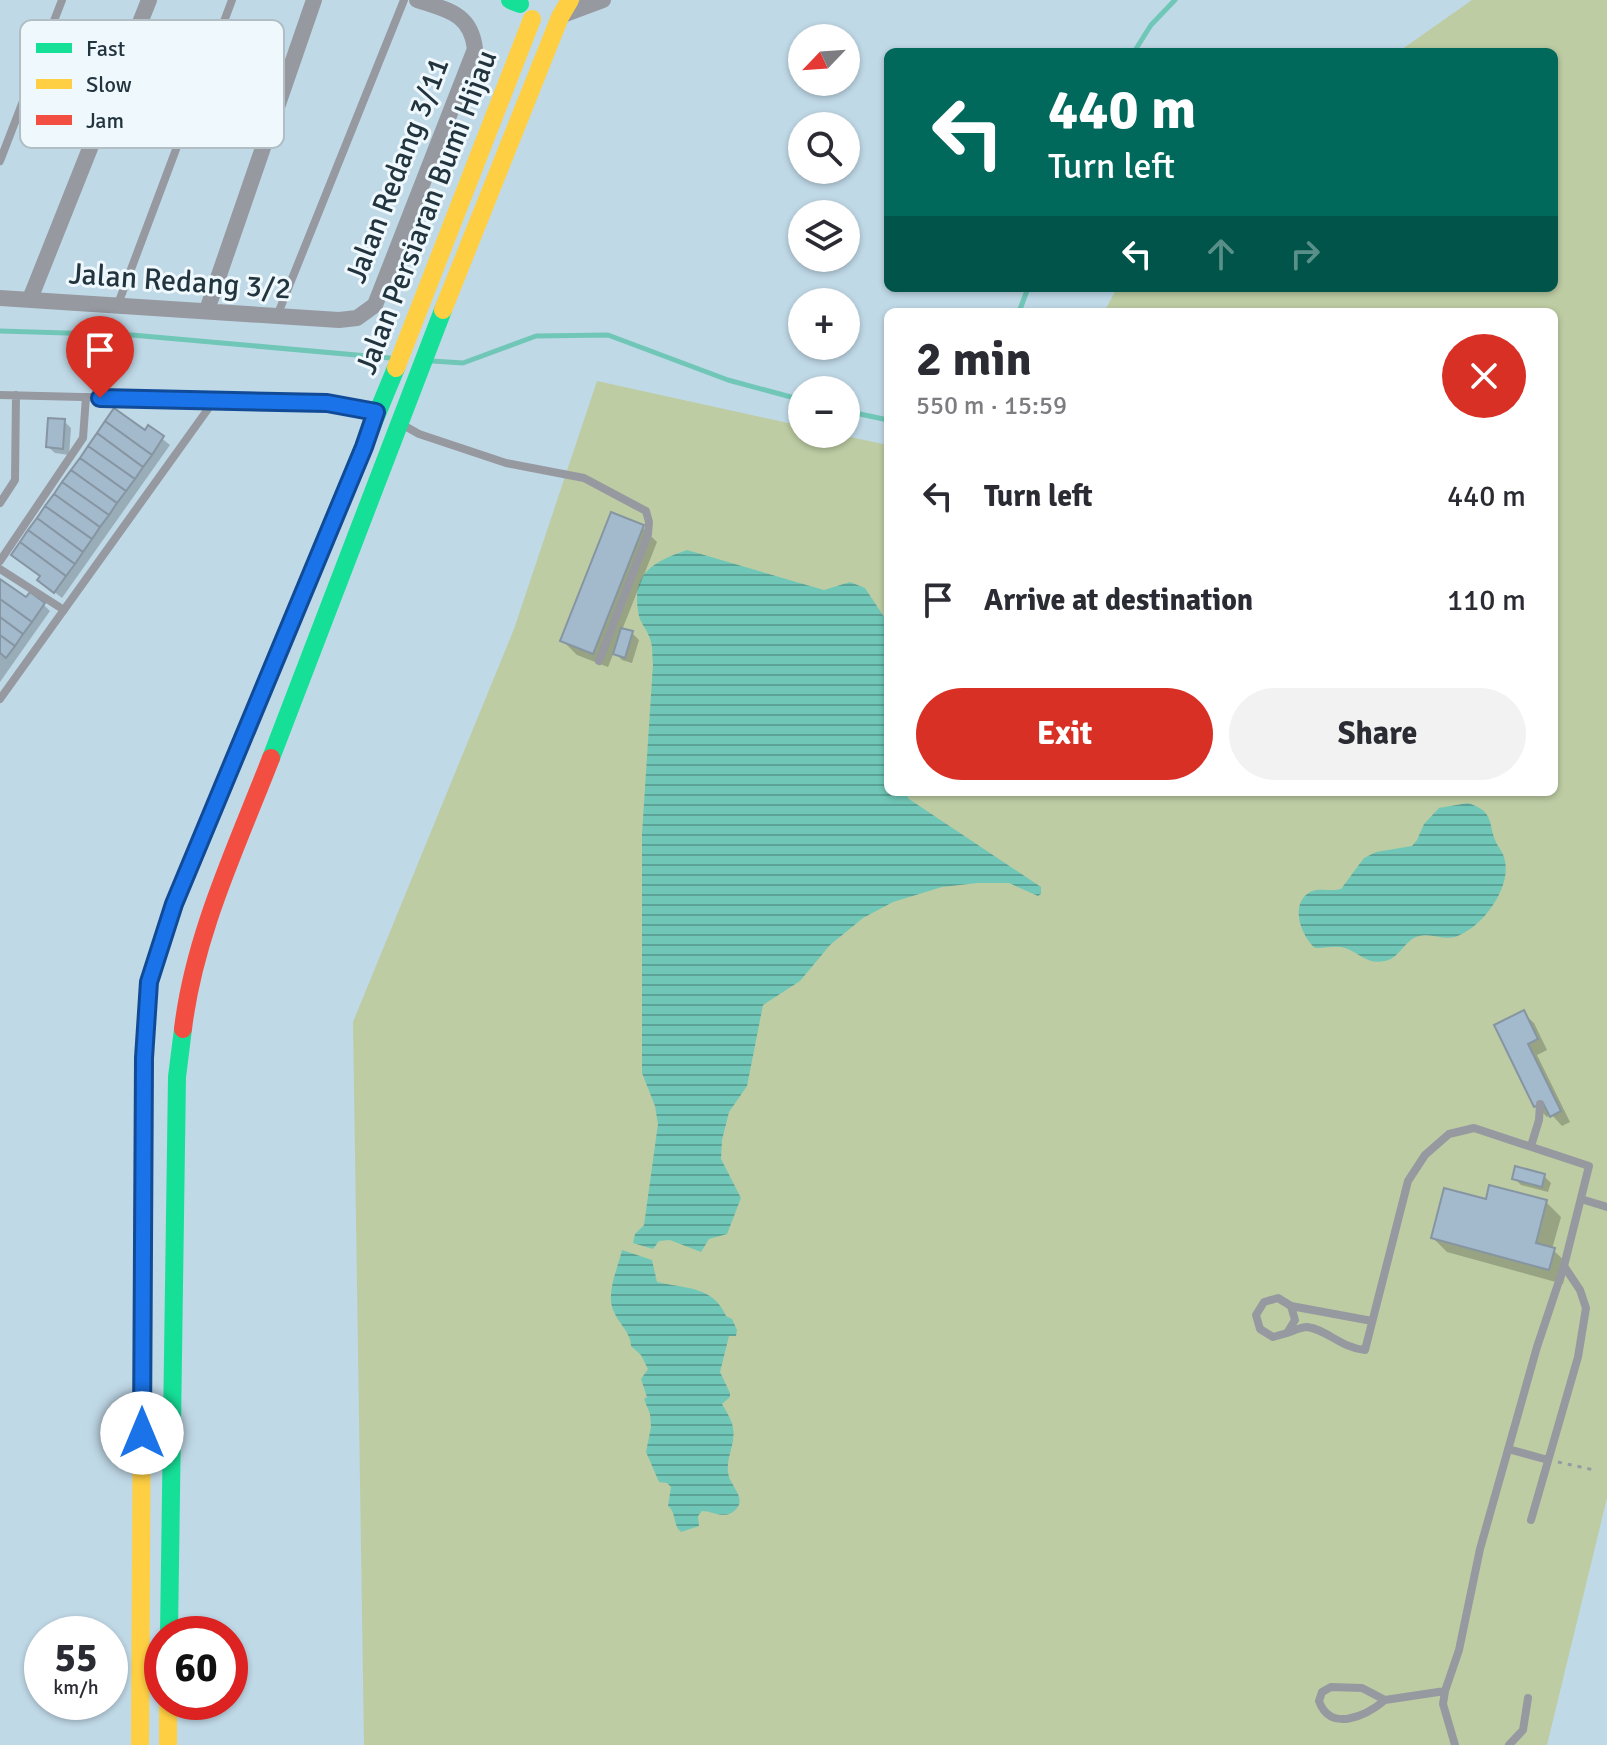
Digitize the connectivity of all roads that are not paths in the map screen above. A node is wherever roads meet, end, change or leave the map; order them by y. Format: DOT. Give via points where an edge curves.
graph roads {
  1 [pos="62,0"];
  2 [pos="149,0"];
  3 [pos="232,0"];
  4 [pos="314,0"];
  5 [pos="404,0"];
  6 [pos="417,0"];
  7 [pos="603,0"];
  8 [pos="577,3"];
  9 [pos="520,6"];
  10 [pos="560,17"];
  11 [pos="54,20"];
  12 [pos="141,20"];
  13 [pos="224,20"];
  14 [pos="284,87"];
  15 [pos="20,109"];
  16 [pos="90,148"];
  17 [pos="176,148"];
  18 [pos="263,148"];
  19 [pos="0,161"];
  20 [pos="0,298"];
  21 [pos="30,299"];
  22 [pos="118,304"];
  23 [pos="207,310"];
  24 [pos="277,316"];
  25 [pos="357,318"];
  26 [pos="0,395"];
  27 [pos="16,395"];
  28 [pos="86,397"];
  29 [pos="213,402"];
  30 [pos="376,412"];
  31 [pos="399,422"];
  32 [pos="0,503"];
  33 [pos="0,561"];
  34 [pos="0,569"];
  35 [pos="64,610"];
  36 [pos="599,661"];
  37 [pos="0,699"];
  38 [pos="1540,1104"];
  39 [pos="1531,1146"];
  40 [pos="1581,1199"];
  41 [pos="1607,1207"];
  42 [pos="1564,1266"];
  43 [pos="1291,1306"];
  44 [pos="1372,1321"];
  45 [pos="1287,1333"];
  46 [pos="1508,1449"];
  47 [pos="1548,1460"];
  48 [pos="1531,1520"];
  49 [pos="169,1616"];
  50 [pos="1445,1691"];
  51 [pos="1528,1698"];
  52 [pos="1385,1700"];
  53 [pos="168,1720"];
  54 [pos="140,1745"];
  55 [pos="168,1745"];
  56 [pos="1455,1745"];
  57 [pos="1509,1745"];
  1 -- 11 [label="lane"];
  2 -- 12 [label="street"];
  3 -- 13 [label="lane"];
  4 -- 14 [label="street"];
  5 -- 24 [label="lane"];
  6 -- 25 [label="street, Jalan Redang 3/11" via="466,21 475,49 375,305"];
  7 -- 8 [label="street"];
  8 -- 10 [label="main road, Jalan Persiaran Bumi Hijau"];
  9 -- 10 [label="main road" via="541,22"];
  9 -- 30 [label="main road, Jalan Persiaran Bumi Hijau" via="414,324"];
  10 -- 31 [label="main road, Jalan Persiaran Bumi Hijau"];
  15 -- 19 [label="lane"];
  16 -- 21 [label="street"];
  17 -- 22 [label="lane"];
  18 -- 23 [label="street"];
  20 -- 21 [label="street, Jalan Redang 3/2"];
  21 -- 22 [label="street, Jalan Redang 3/2"];
  22 -- 23 [label="street, Jalan Redang 3/2"];
  23 -- 24 [label="street, Jalan Redang 3/2"];
  24 -- 25 [label="street, Jalan Redang 3/2"];
  26 -- 27 [label="lane"];
  27 -- 28 [label="lane"];
  27 -- 32 [label="lane" via="15,480"];
  28 -- 29 [label="lane"];
  28 -- 33 [label="lane" via="83,438"];
  29 -- 30 [label="lane" via="327,403"];
  29 -- 35 [label="lane"];
  30 -- 31 [label="lane"];
  30 -- 54 [label="main road, Jalan Persiaran Bumi Hijau" via="174,904 149,982 144,1058"];
  31 -- 36 [label="lane" via="419,434 506,463 584,478 646,511 648,534"];
  31 -- 49 [label="main road, Jalan Persiaran Bumi Hijau" via="209,919 187,994 177,1077"];
  34 -- 35 [label="lane"];
  35 -- 37 [label="lane"];
  38 -- 39 [label="lane"];
  39 -- 40 [label="lane" via="1589,1166"];
  39 -- 44 [label="lane" via="1474,1128 1449,1134 1425,1155 1408,1181"];
  40 -- 41 [label="lane"];
  40 -- 42 [label="lane"];
  42 -- 46 [label="lane"];
  42 -- 47 [label="lane" via="1586,1308 1578,1357"];
  43 -- 44 [label="lane"];
  43 -- 45 [label="lane" via="1295,1320"];
  43 -- 45 [label="lane" via="1278,1298 1264,1302 1256,1315 1260,1329 1273,1337"];
  44 -- 45 [label="lane" via="1365,1350 1350,1349 1306,1327"];
  46 -- 47 [label="lane"];
  46 -- 50 [label="lane"];
  47 -- 48 [label="lane"];
  50 -- 52 [label="lane"];
  50 -- 56 [label="lane" via="1443,1704"];
  51 -- 57 [label="lane" via="1523,1730"];
  52 -- 52 [label="lane" via="1368,1714 1331,1718 1319,1701 1322,1692 1346,1686"];
  53 -- 55 [label="main road"];
}
